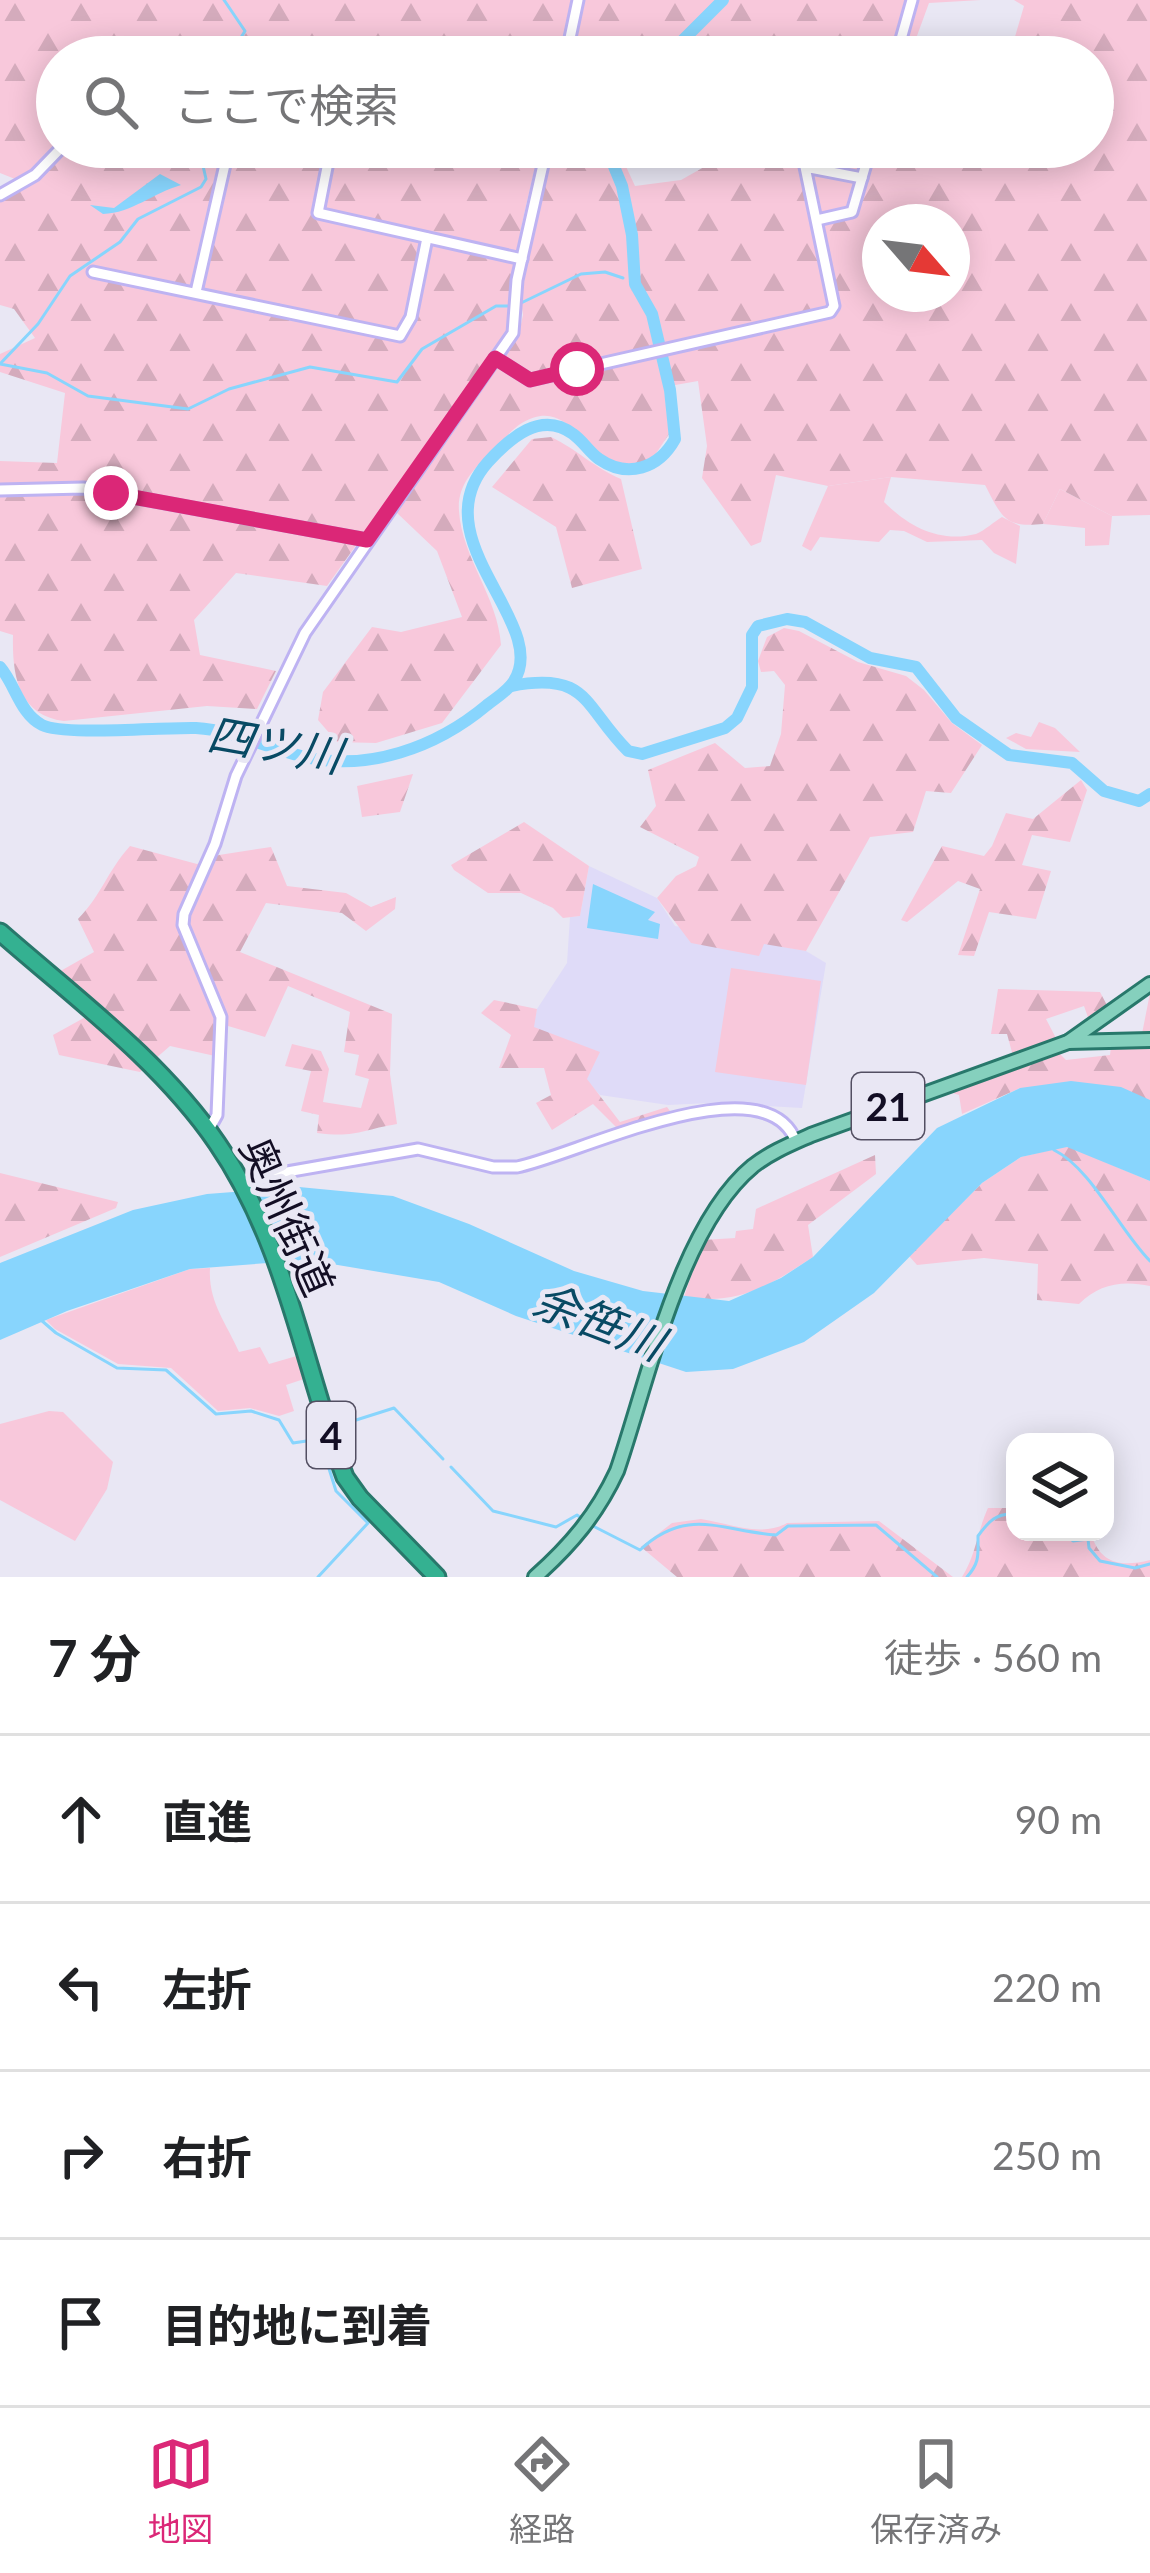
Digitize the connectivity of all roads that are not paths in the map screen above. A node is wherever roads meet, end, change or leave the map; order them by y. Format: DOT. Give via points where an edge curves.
graph roads {
  1 [pos="578,0"];
  2 [pos="912,0"];
  3 [pos="570,36"];
  4 [pos="902,36"];
  5 [pos="40,168"];
  6 [pos="224,168"];
  7 [pos="327,168"];
  8 [pos="543,168"];
  9 [pos="806,168"];
  10 [pos="815,168"];
  11 [pos="865,168"];
  12 [pos="862,178"];
  13 [pos="0,195"];
  14 [pos="817,220"];
  15 [pos="427,238"];
  16 [pos="522,259"];
  17 [pos="93,272"];
  18 [pos="196,292"];
  19 [pos="495,358"];
  20 [pos="0,490"];
  21 [pos="367,540"];
  22 [pos="0,932"];
  23 [pos="1150,984"];
  24 [pos="1150,1040"];
  25 [pos="1068,1042"];
  26 [pos="208,1131"];
  27 [pos="796,1142"];
  28 [pos="242,1185"];
  29 [pos="437,1577"];
  30 [pos="536,1577"];
  1 -- 3 [label="street"];
  2 -- 4 [label="street"];
  5 -- 13 [label="street"];
  6 -- 18 [label="street"];
  7 -- 15 [label="street" via="318,214"];
  8 -- 16 [label="street"];
  9 -- 14 [label="street"];
  10 -- 12 [label="street"];
  11 -- 12 [label="street"];
  12 -- 14 [label="street" via="852,212"];
  14 -- 19 [label="street" via="833,310 530,380"];
  15 -- 16 [label="street"];
  15 -- 18 [label="street" via="400,336"];
  16 -- 19 [label="street" via="516,325"];
  17 -- 18 [label="street"];
  19 -- 21 [label="street"];
  20 -- 21 [label="street" via="83,488"];
  21 -- 26 [label="street" via="305,633 261,720 184,914 221,1017 217,1115"];
  22 -- 26 [label="highway, 奥州街道 / 4" via="140,1057"];
  23 -- 25 [label="main road, 21"];
  24 -- 25 [label="main road"];
  25 -- 27 [label="main road, 21"];
  26 -- 28 [label="highway, 奥州街道 / 4"];
  27 -- 28 [label="street" via="765,1113 715,1108 517,1167 404,1150"];
  27 -- 30 [label="main road, 21" via="756,1164 726,1194 694,1247 604,1499"];
  28 -- 29 [label="highway, 奥州街道 / 4" via="278,1263 344,1477"];
}
